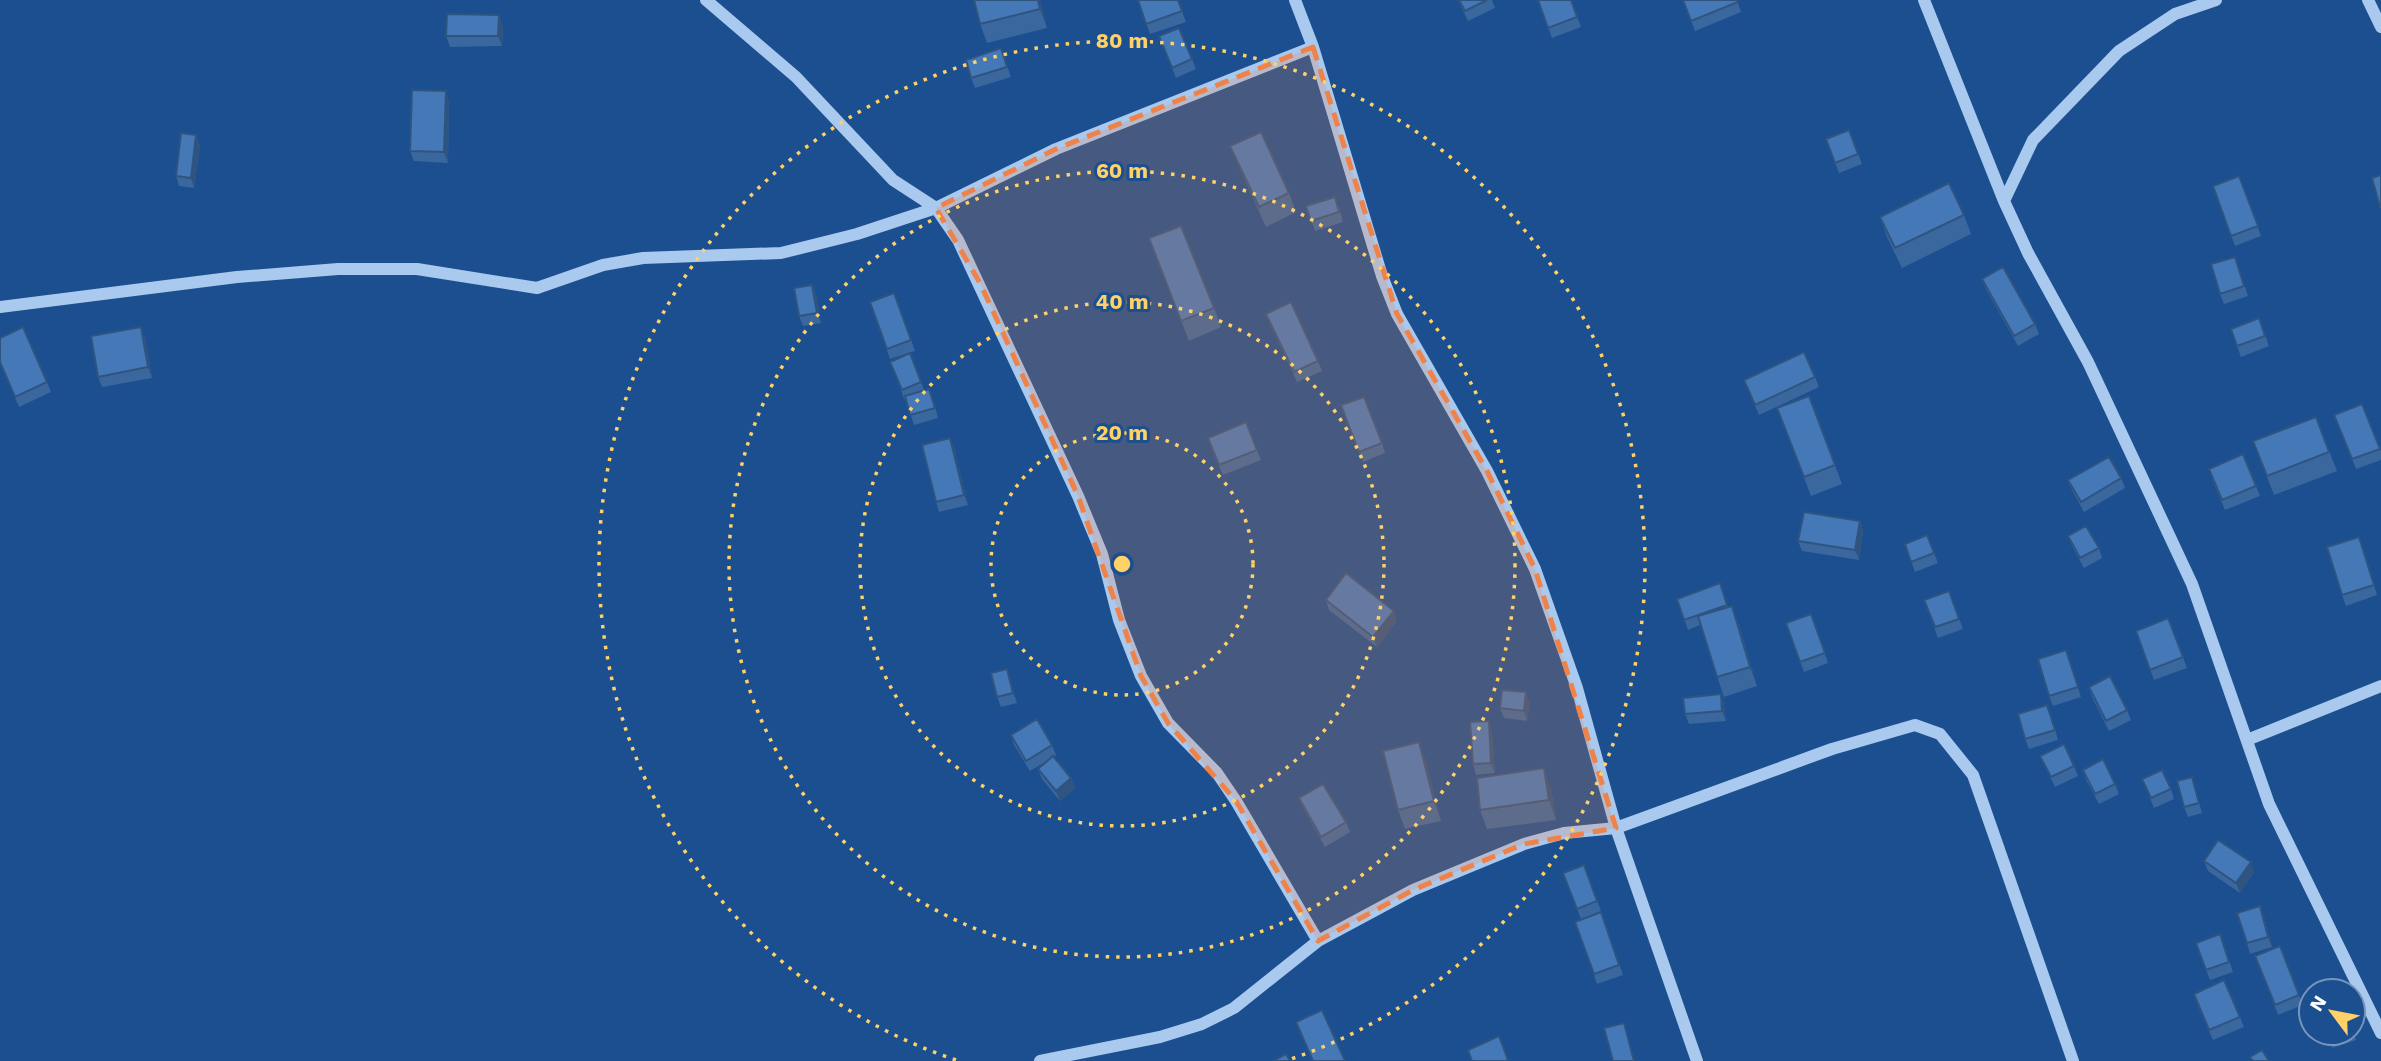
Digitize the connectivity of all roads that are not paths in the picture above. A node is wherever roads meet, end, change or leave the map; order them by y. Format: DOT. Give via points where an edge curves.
graph roads {
  1 [pos="706,0"];
  2 [pos="1296,0"];
  3 [pos="1924,0"];
  4 [pos="2216,0"];
  5 [pos="2368,0"];
  6 [pos="2381,27"];
  7 [pos="1313,47"];
  8 [pos="2004,201"];
  9 [pos="936,208"];
  10 [pos="0,307"];
  11 [pos="2381,686"];
  12 [pos="2247,740"];
  13 [pos="1616,828"];
  14 [pos="1318,941"];
  15 [pos="2381,1033"];
  16 [pos="1040,1061"];
  17 [pos="1697,1061"];
  18 [pos="2073,1061"];
  1 -- 9 [label="street" via="796,77 893,180"];
  2 -- 7 [label="street"];
  3 -- 8 [label="street"];
  4 -- 8 [label="street" via="2175,14 2119,51 2033,140"];
  5 -- 6 [label="street"];
  7 -- 9 [label="street" via="1056,149"];
  7 -- 13 [label="street" via="1382,276 1397,314 1487,471 1535,569 1577,688"];
  8 -- 12 [label="street" via="2088,362 2192,584"];
  9 -- 10 [label="street" via="781,253 643,258 603,265 537,288 417,269 338,269"];
  9 -- 14 [label="street" via="980,283 1078,496 1141,676 1168,723 1230,792"];
  11 -- 12 [label="street"];
  12 -- 15 [label="street" via="2269,804"];
  13 -- 14 [label="street" via="1564,833 1524,844 1413,890"];
  13 -- 17 [label="street"];
  13 -- 18 [label="street" via="1888,731 1915,724 1940,734 1973,775"];
  14 -- 16 [label="street" via="1234,1008 1202,1024"];
}
